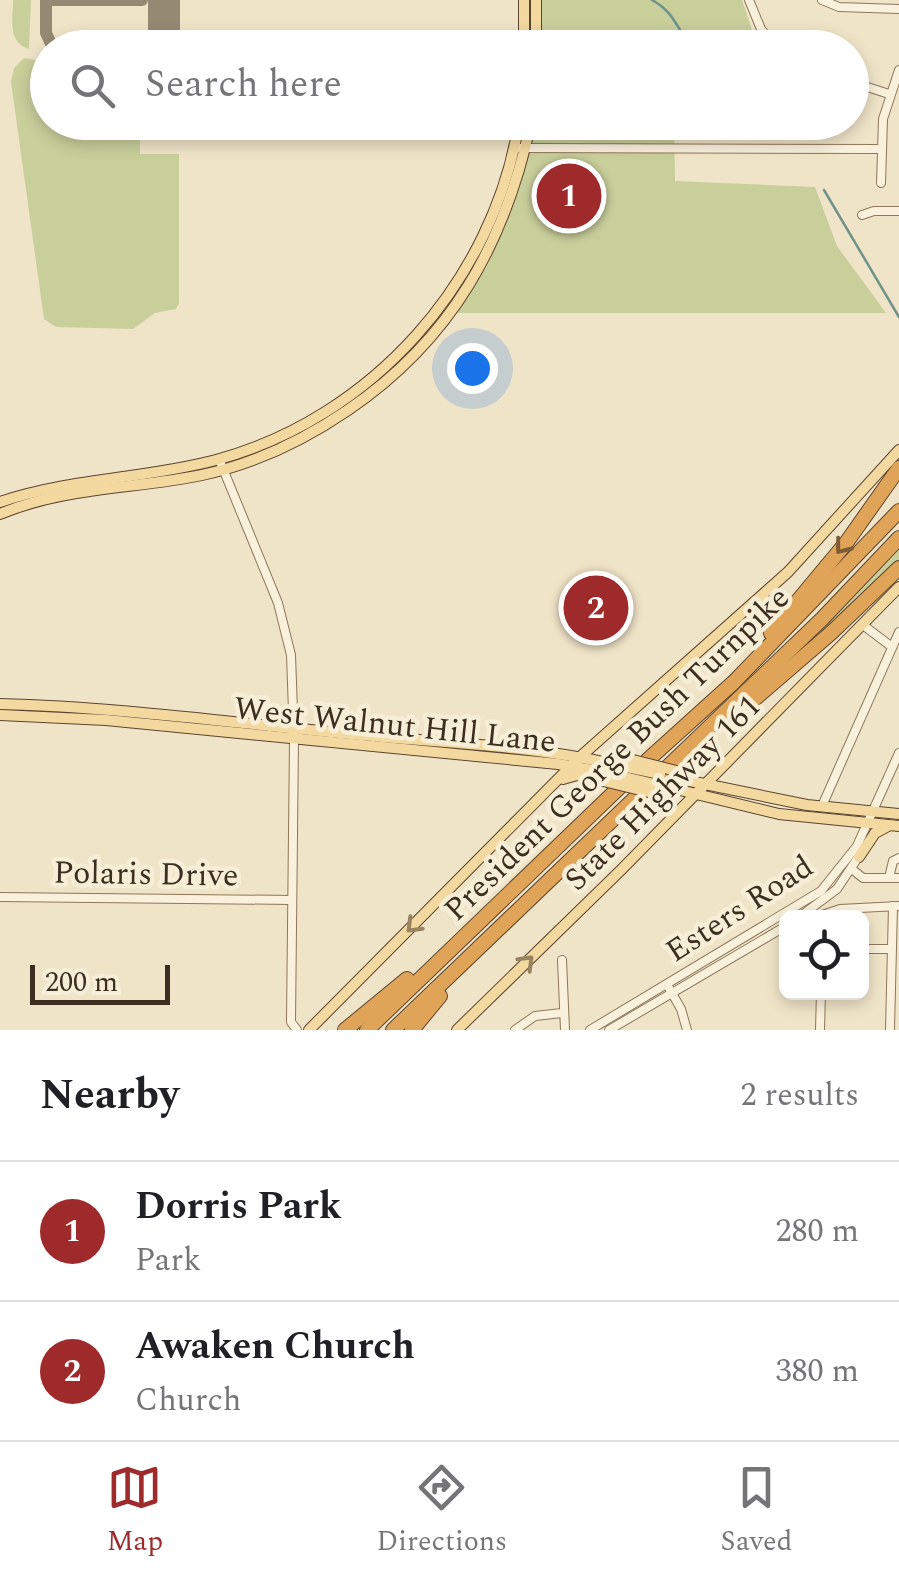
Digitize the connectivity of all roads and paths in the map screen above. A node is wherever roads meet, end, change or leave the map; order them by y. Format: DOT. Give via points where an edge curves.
graph roads {
  1 [pos="524,0"];
  2 [pos="536,0"];
  3 [pos="749,0"];
  4 [pos="822,0"];
  5 [pos="899,8"];
  6 [pos="524,30"];
  7 [pos="536,30"];
  8 [pos="761,30"];
  9 [pos="899,70"];
  10 [pos="869,88"];
  11 [pos="889,94"];
  12 [pos="520,140"];
  13 [pos="523,140"];
  14 [pos="520,148"];
  15 [pos="880,150"];
  16 [pos="881,183"];
  17 [pos="899,211"];
  18 [pos="862,215"];
  19 [pos="899,450"];
  20 [pos="221,464"];
  21 [pos="899,468"];
  22 [pos="0,502"];
  23 [pos="899,511"];
  24 [pos="0,514"];
  25 [pos="899,538"];
  26 [pos="899,568"];
  27 [pos="899,587"];
  28 [pos="863,625"];
  29 [pos="899,632"];
  30 [pos="892,647"];
  31 [pos="734,682"];
  32 [pos="0,704"];
  33 [pos="0,715"];
  34 [pos="102,715"];
  35 [pos="711,726"];
  36 [pos="607,732"];
  37 [pos="294,734"];
  38 [pos="483,752"];
  39 [pos="899,753"];
  40 [pos="576,762"];
  41 [pos="542,763"];
  42 [pos="602,767"];
  43 [pos="720,769"];
  44 [pos="894,779"];
  45 [pos="677,784"];
  46 [pos="554,785"];
  47 [pos="700,788"];
  48 [pos="726,790"];
  49 [pos="807,805"];
  50 [pos="822,806"];
  51 [pos="874,811"];
  52 [pos="767,812"];
  53 [pos="899,814"];
  54 [pos="670,819"];
  55 [pos="870,824"];
  56 [pos="894,826"];
  57 [pos="860,858"];
  58 [pos="899,858"];
  59 [pos="852,870"];
  60 [pos="894,878"];
  61 [pos="824,894"];
  62 [pos="0,897"];
  63 [pos="292,900"];
  64 [pos="892,906"];
  65 [pos="840,909"];
  66 [pos="807,910"];
  67 [pos="837,910"];
  68 [pos="779,929"];
  69 [pos="467,934"];
  70 [pos="480,948"];
  71 [pos="738,948"];
  72 [pos="891,949"];
  73 [pos="869,950"];
  74 [pos="562,960"];
  75 [pos="670,988"];
  76 [pos="821,1000"];
  77 [pos="562,1013"];
  78 [pos="297,1030"];
  79 [pos="309,1030"];
  80 [pos="345,1030"];
  81 [pos="366,1030"];
  82 [pos="393,1030"];
  83 [pos="412,1030"];
  84 [pos="458,1030"];
  85 [pos="515,1030"];
  86 [pos="565,1030"];
  87 [pos="590,1030"];
  88 [pos="609,1030"];
  89 [pos="687,1030"];
  90 [pos="820,1030"];
  91 [pos="890,1030"];
  1 -- 6 [label="main road"];
  2 -- 7 [label="main road"];
  3 -- 8 [label="street"];
  4 -- 5 [label="street" via="839,7"];
  9 -- 11 [label="street"];
  10 -- 11 [label="street"];
  11 -- 15 [label="street"];
  12 -- 14 [label="main road"];
  13 -- 14 [label="main road"];
  14 -- 15 [label="street"];
  14 -- 20 [label="main road" via="478,247 417,337 323,413"];
  15 -- 16 [label="street"];
  17 -- 18 [label="street"];
  19 -- 36 [label="main road" via="788,572"];
  20 -- 22 [label="main road" via="40,490"];
  20 -- 24 [label="main road"];
  20 -- 37 [label="street" via="287,630"];
  21 -- 31 [label="highway, one-way"];
  23 -- 31 [label="highway, President George Bush Turnpike"];
  25 -- 35 [label="highway, President George Bush Turnpike"];
  26 -- 35 [label="highway" via="744,708"];
  27 -- 28 [label="main road, State Highway 161"];
  28 -- 30 [label="street"];
  28 -- 43 [label="main road, State Highway 161"];
  29 -- 30 [label="street"];
  30 -- 50 [label="street"];
  31 -- 69 [label="highway, President George Bush Turnpike"];
  32 -- 34 [label="main road, West Walnut Hill Lane"];
  33 -- 34 [label="main road, West Walnut Hill Lane"];
  34 -- 37 [label="main road, West Walnut Hill Lane"];
  35 -- 70 [label="highway, President George Bush Turnpike"];
  36 -- 40 [label="main road"];
  36 -- 42 [label="main road"];
  37 -- 38 [label="main road, West Walnut Hill Lane"];
  37 -- 63 [label="street"];
  38 -- 40 [label="main road, West Walnut Hill Lane"];
  38 -- 41 [label="main road, West Walnut Hill Lane"];
  39 -- 44 [label="street"];
  40 -- 41 [label="main road, West Walnut Hill Lane"];
  40 -- 42 [label="main road, West Walnut Hill Lane"];
  40 -- 46 [label="main road"];
  41 -- 46 [label="main road"];
  42 -- 45 [label="main road, West Walnut Hill Lane, bridge"];
  42 -- 45 [label="main road, bridge"];
  42 -- 46 [label="main road"];
  43 -- 45 [label="main road"];
  43 -- 47 [label="main road, State Highway 161"];
  43 -- 48 [label="main road"];
  44 -- 51 [label="street"];
  45 -- 47 [label="main road, West Walnut Hill Lane"];
  45 -- 54 [label="main road"];
  46 -- 79 [label="main road, one-way"];
  47 -- 48 [label="main road, West Walnut Hill Lane"];
  47 -- 52 [label="main road, West Walnut Hill Lane"];
  47 -- 54 [label="main road, State Highway 161"];
  48 -- 49 [label="main road, West Walnut Hill Lane"];
  49 -- 50 [label="main road, West Walnut Hill Lane"];
  49 -- 52 [label="main road" via="772,806"];
  50 -- 51 [label="main road, West Walnut Hill Lane"];
  51 -- 53 [label="main road, West Walnut Hill Lane"];
  51 -- 55 [label="street, Esters Road"];
  52 -- 55 [label="main road, West Walnut Hill Lane"];
  84 -- 54 [label="main road, State Highway 161, one-way"];
  55 -- 56 [label="main road, West Walnut Hill Lane"];
  55 -- 57 [label="street, Esters Road"];
  55 -- 61 [label="street, Esters Road"];
  56 -- 57 [label="main road" via="874,833"];
  57 -- 59 [label="street, Esters Road"];
  58 -- 60 [label="street" via="893,861"];
  59 -- 60 [label="street" via="863,878"];
  59 -- 61 [label="street, Esters Road"];
  61 -- 65 [label="street"];
  61 -- 66 [label="street, Esters Road"];
  61 -- 71 [label="street, Esters Road"];
  62 -- 63 [label="street, Polaris Drive"];
  63 -- 78 [label="street" via="291,1022"];
  64 -- 65 [label="street"];
  64 -- 72 [label="street"];
  65 -- 67 [label="street"];
  68 -- 71 [label="street, Esters Road"];
  69 -- 80 [label="highway"];
  69 -- 81 [label="highway, President George Bush Turnpike"];
  70 -- 82 [label="highway, President George Bush Turnpike"];
  70 -- 83 [label="highway"];
  71 -- 75 [label="street, Esters Road"];
  72 -- 73 [label="street"];
  72 -- 91 [label="street"];
  74 -- 77 [label="street"];
  75 -- 87 [label="street, Esters Road"];
  75 -- 88 [label="street, Esters Road"];
  75 -- 89 [label="street"];
  76 -- 90 [label="street"];
  77 -- 85 [label="street" via="535,1016"];
  77 -- 86 [label="street"];
}
